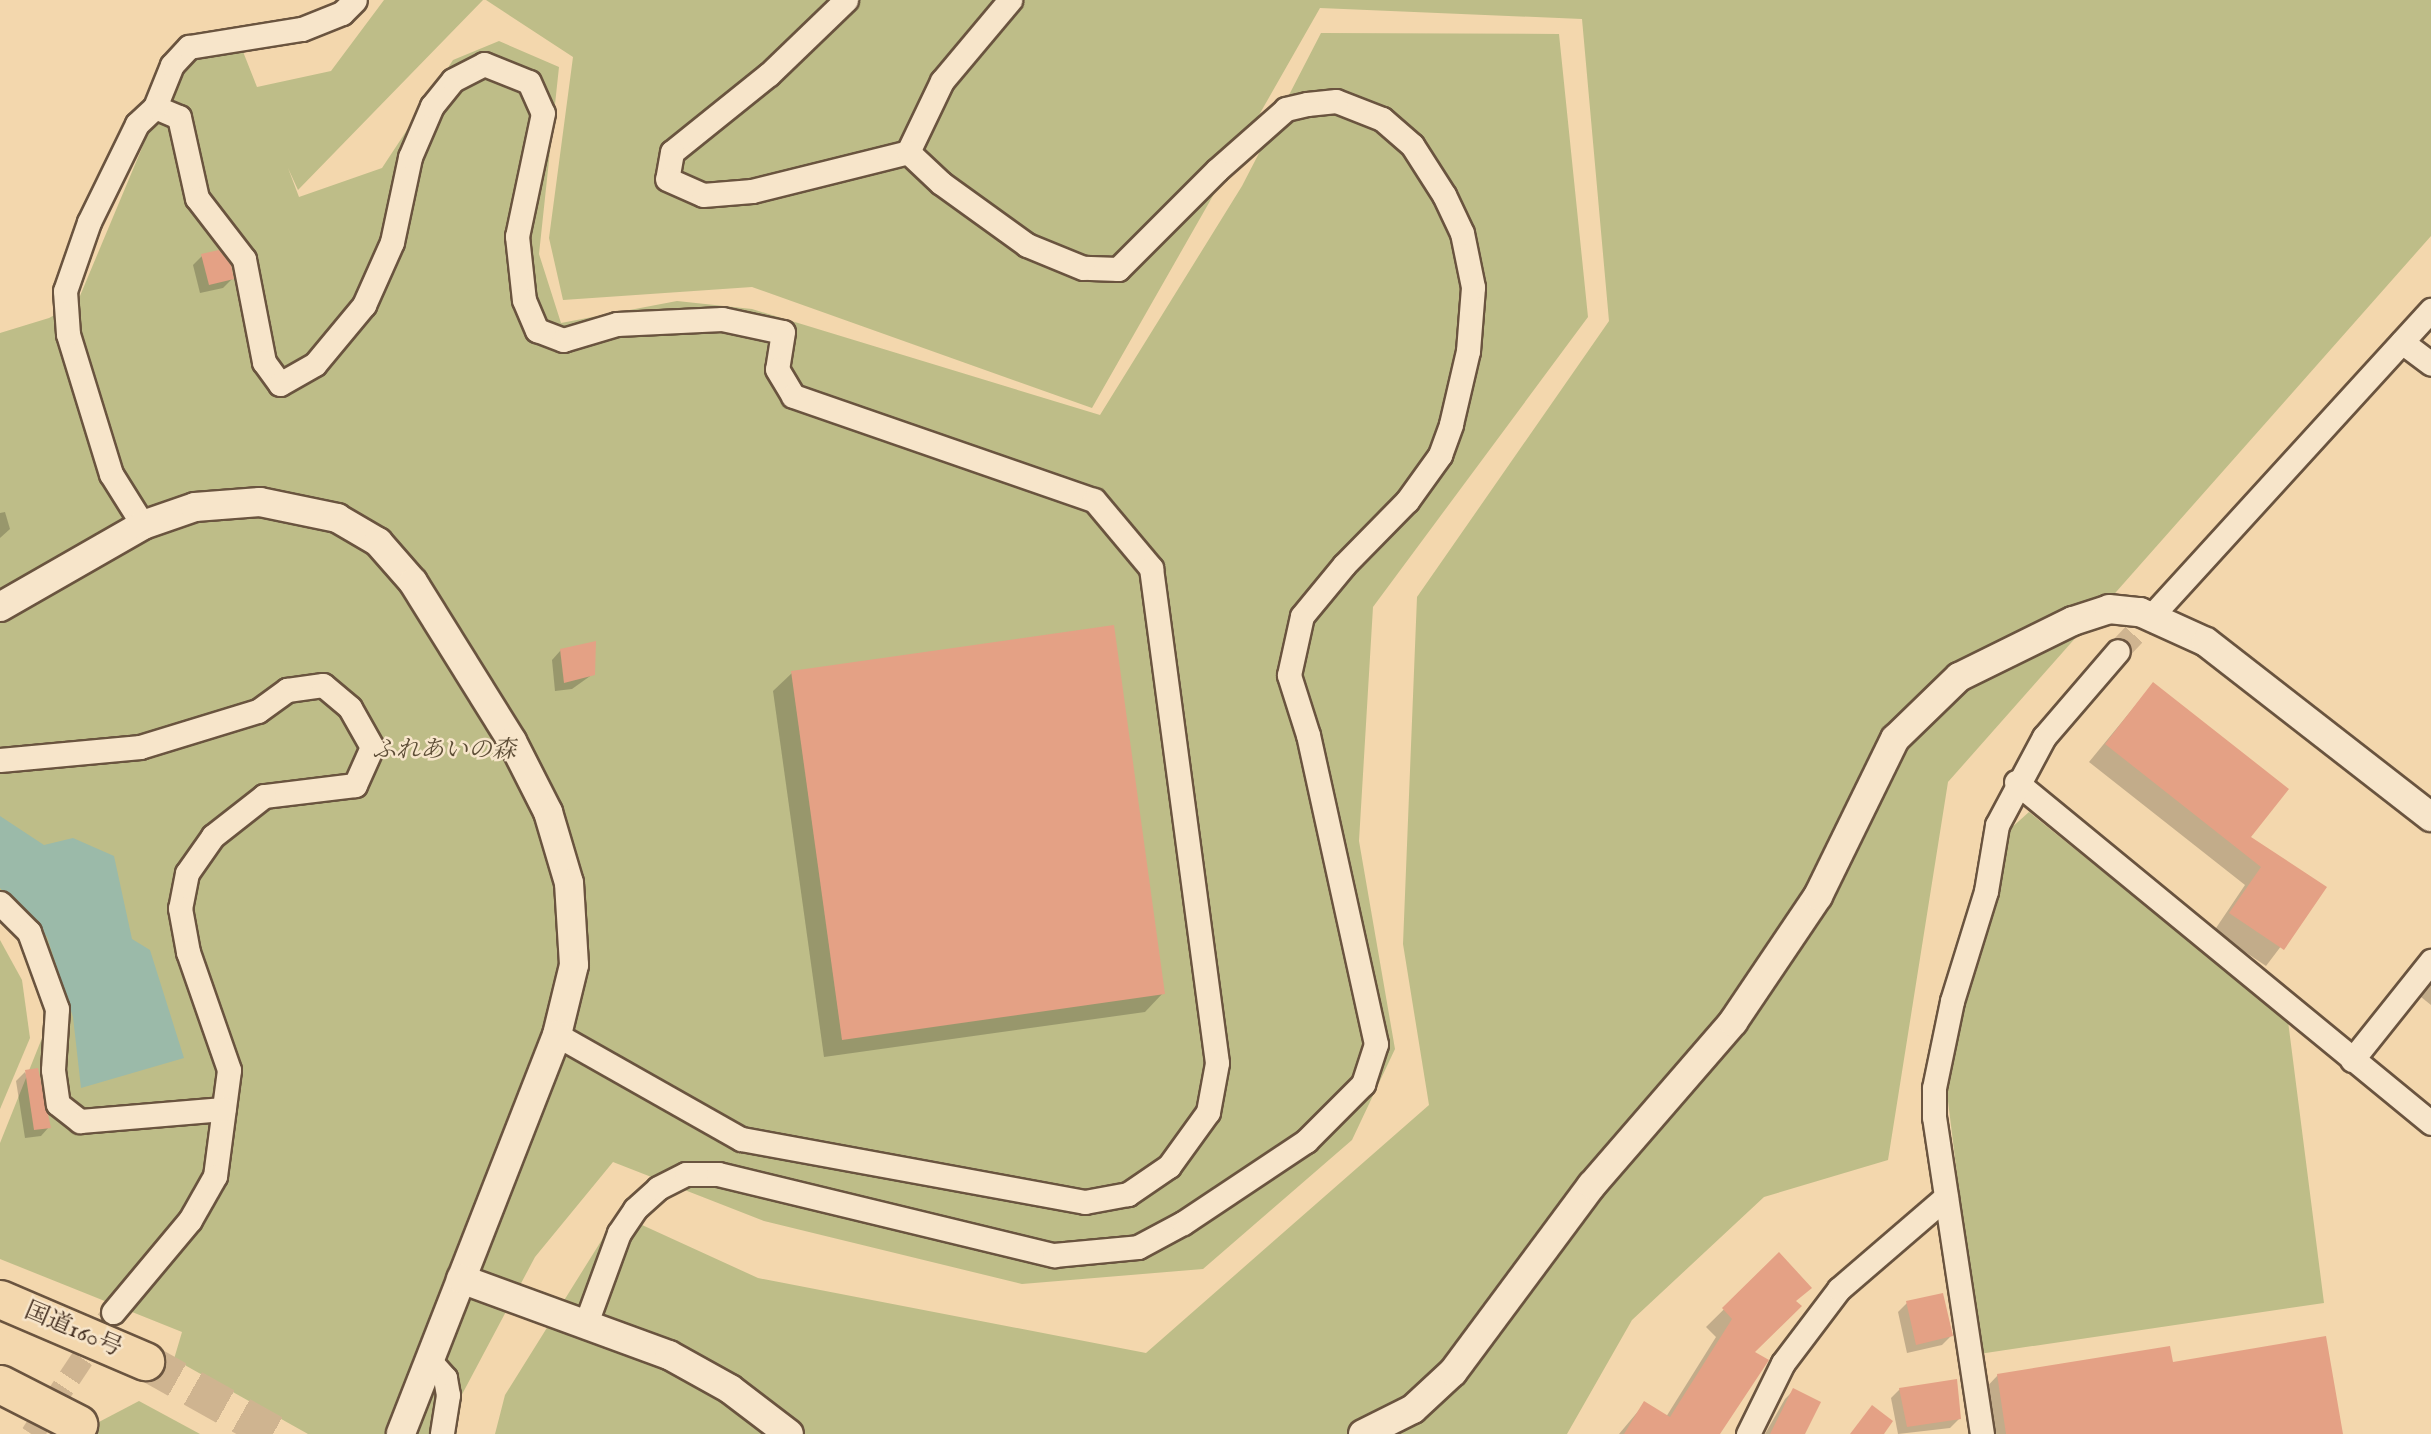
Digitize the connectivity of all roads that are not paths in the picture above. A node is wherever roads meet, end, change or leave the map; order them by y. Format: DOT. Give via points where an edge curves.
graph roads {
  1 [pos="355,0"];
  2 [pos="846,0"];
  3 [pos="1010,0"];
  4 [pos="155,107"];
  5 [pos="908,152"];
  6 [pos="2431,310"];
  7 [pos="2402,342"];
  8 [pos="2431,364"];
  9 [pos="143,525"];
  10 [pos="0,607"];
  11 [pos="2156,611"];
  12 [pos="2118,650"];
  13 [pos="0,760"];
  14 [pos="2016,782"];
  15 [pos="2431,817"];
  16 [pos="0,903"];
  17 [pos="2431,961"];
  18 [pos="557,1035"];
  19 [pos="2352,1059"];
  20 [pos="223,1109"];
  21 [pos="2431,1124"];
  22 [pos="1946,1197"];
  23 [pos="461,1279"];
  24 [pos="0,1299"];
  25 [pos="113,1312"];
  26 [pos="586,1323"];
  27 [pos="429,1360"];
  28 [pos="145,1361"];
  29 [pos="0,1384"];
  30 [pos="78,1424"];
  31 [pos="401,1434"];
  32 [pos="442,1434"];
  33 [pos="789,1434"];
  34 [pos="1363,1434"];
  35 [pos="1748,1434"];
  36 [pos="1982,1434"];
  1 -- 4 [label="street" via="342,13 302,29 189,47 172,65"];
  2 -- 5 [label="street" via="769,74 672,152 667,179 704,195 751,191"];
  3 -- 5 [label="street" via="942,81"];
  4 -- 9 [label="street" via="136,124 89,222 65,291 68,334 82,388 111,474"];
  4 -- 18 [label="street" via="179,117 197,198 244,259 264,362 280,384 315,364 363,305 392,242 410,157 432,106 453,80 484,64 529,82 543,113 517,236 524,300 537,330 563,340 618,324 722,319 783,332 777,369 793,396 1094,500 1151,568 1217,1063 1208,1112 1169,1166 1128,1194 1084,1202 741,1139"];
  5 -- 26 [label="street" via="941,183 1027,245 1083,268 1118,269 1286,109 1307,104 1336,101 1382,119 1412,145 1444,195 1461,233 1473,287 1468,351 1451,424 1440,455 1407,501 1343,565 1302,616 1289,675 1308,735 1376,1044 1363,1084 1306,1141 1183,1223 1138,1247 1054,1255 718,1174 686,1174 659,1188 624,1225"];
  6 -- 7 [label="street"];
  7 -- 8 [label="street"];
  7 -- 11 [label="street"];
  9 -- 10 [label="street"];
  9 -- 18 [label="street" via="222,503 260,502 337,518 378,542 413,582 512,741 548,812 569,883 574,965"];
  12 -- 14 [label="street" via="2044,737"];
  13 -- 20 [label="street" via="140,747 258,711 287,690 299,688 323,685 350,708 372,747 355,785 264,796 213,836 187,873 180,908 188,952 229,1070"];
  14 -- 19 [label="street"];
  14 -- 22 [label="street" via="1997,825 1986,891 1952,1001 1934,1088"];
  15 -- 34 [label="street" via="2206,642 2140,612 2109,609 2073,621 1959,677 1895,739 1818,896 1733,1022 1592,1185 1453,1372 1413,1409"];
  16 -- 20 [label="street" via="29,932 57,1009 53,1070 58,1104 80,1121"];
  17 -- 19 [label="street"];
  18 -- 23 [label="street"];
  19 -- 21 [label="street"];
  20 -- 25 [label="street" via="215,1176 190,1220"];
  22 -- 35 [label="street" via="1839,1289 1783,1363"];
  22 -- 36 [label="street"];
  23 -- 26 [label="street"];
  23 -- 27 [label="street"];
  24 -- 28 [label="highway, 国道160号"];
  26 -- 33 [label="street" via="670,1354 730,1389"];
  27 -- 31 [label="street"];
  27 -- 32 [label="street" via="446,1387"];
  29 -- 30 [label="highway"];
}
